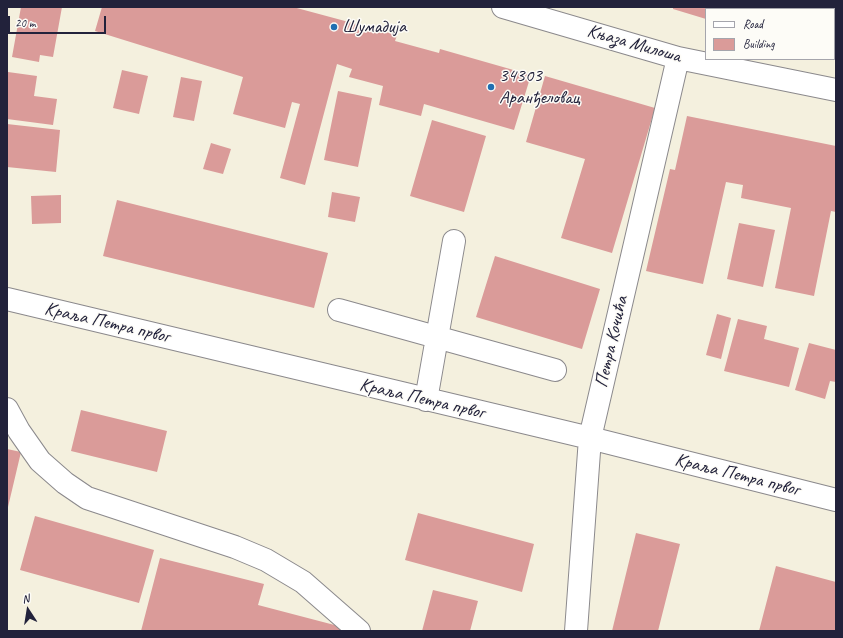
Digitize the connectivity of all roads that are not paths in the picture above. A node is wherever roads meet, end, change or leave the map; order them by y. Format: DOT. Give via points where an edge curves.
graph roads {
  1 [pos="503,7"];
  2 [pos="678,58"];
  3 [pos="836,90"];
  4 [pos="454,241"];
  5 [pos="8,303"];
  6 [pos="339,310"];
  7 [pos="438,337"];
  8 [pos="555,370"];
  9 [pos="426,400"];
  10 [pos="7,409"];
  11 [pos="590,438"];
  12 [pos="836,500"];
  13 [pos="359,631"];
  14 [pos="576,631"];
  1 -- 2 [label="street, Књаза Милоша"];
  2 -- 3 [label="street, Књаза Милоша"];
  2 -- 11 [label="street, Петра Кочића"];
  4 -- 7 [label="street"];
  5 -- 9 [label="street, Краља Петра првог"];
  6 -- 7 [label="street"];
  7 -- 8 [label="street"];
  7 -- 9 [label="street"];
  9 -- 11 [label="street, Краља Петра првог"];
  10 -- 13 [label="street" via="40,461 87,498 235,547 266,560 302,582"];
  11 -- 12 [label="street, Краља Петра првог"];
  11 -- 14 [label="street, Петра Кочића"];
}
